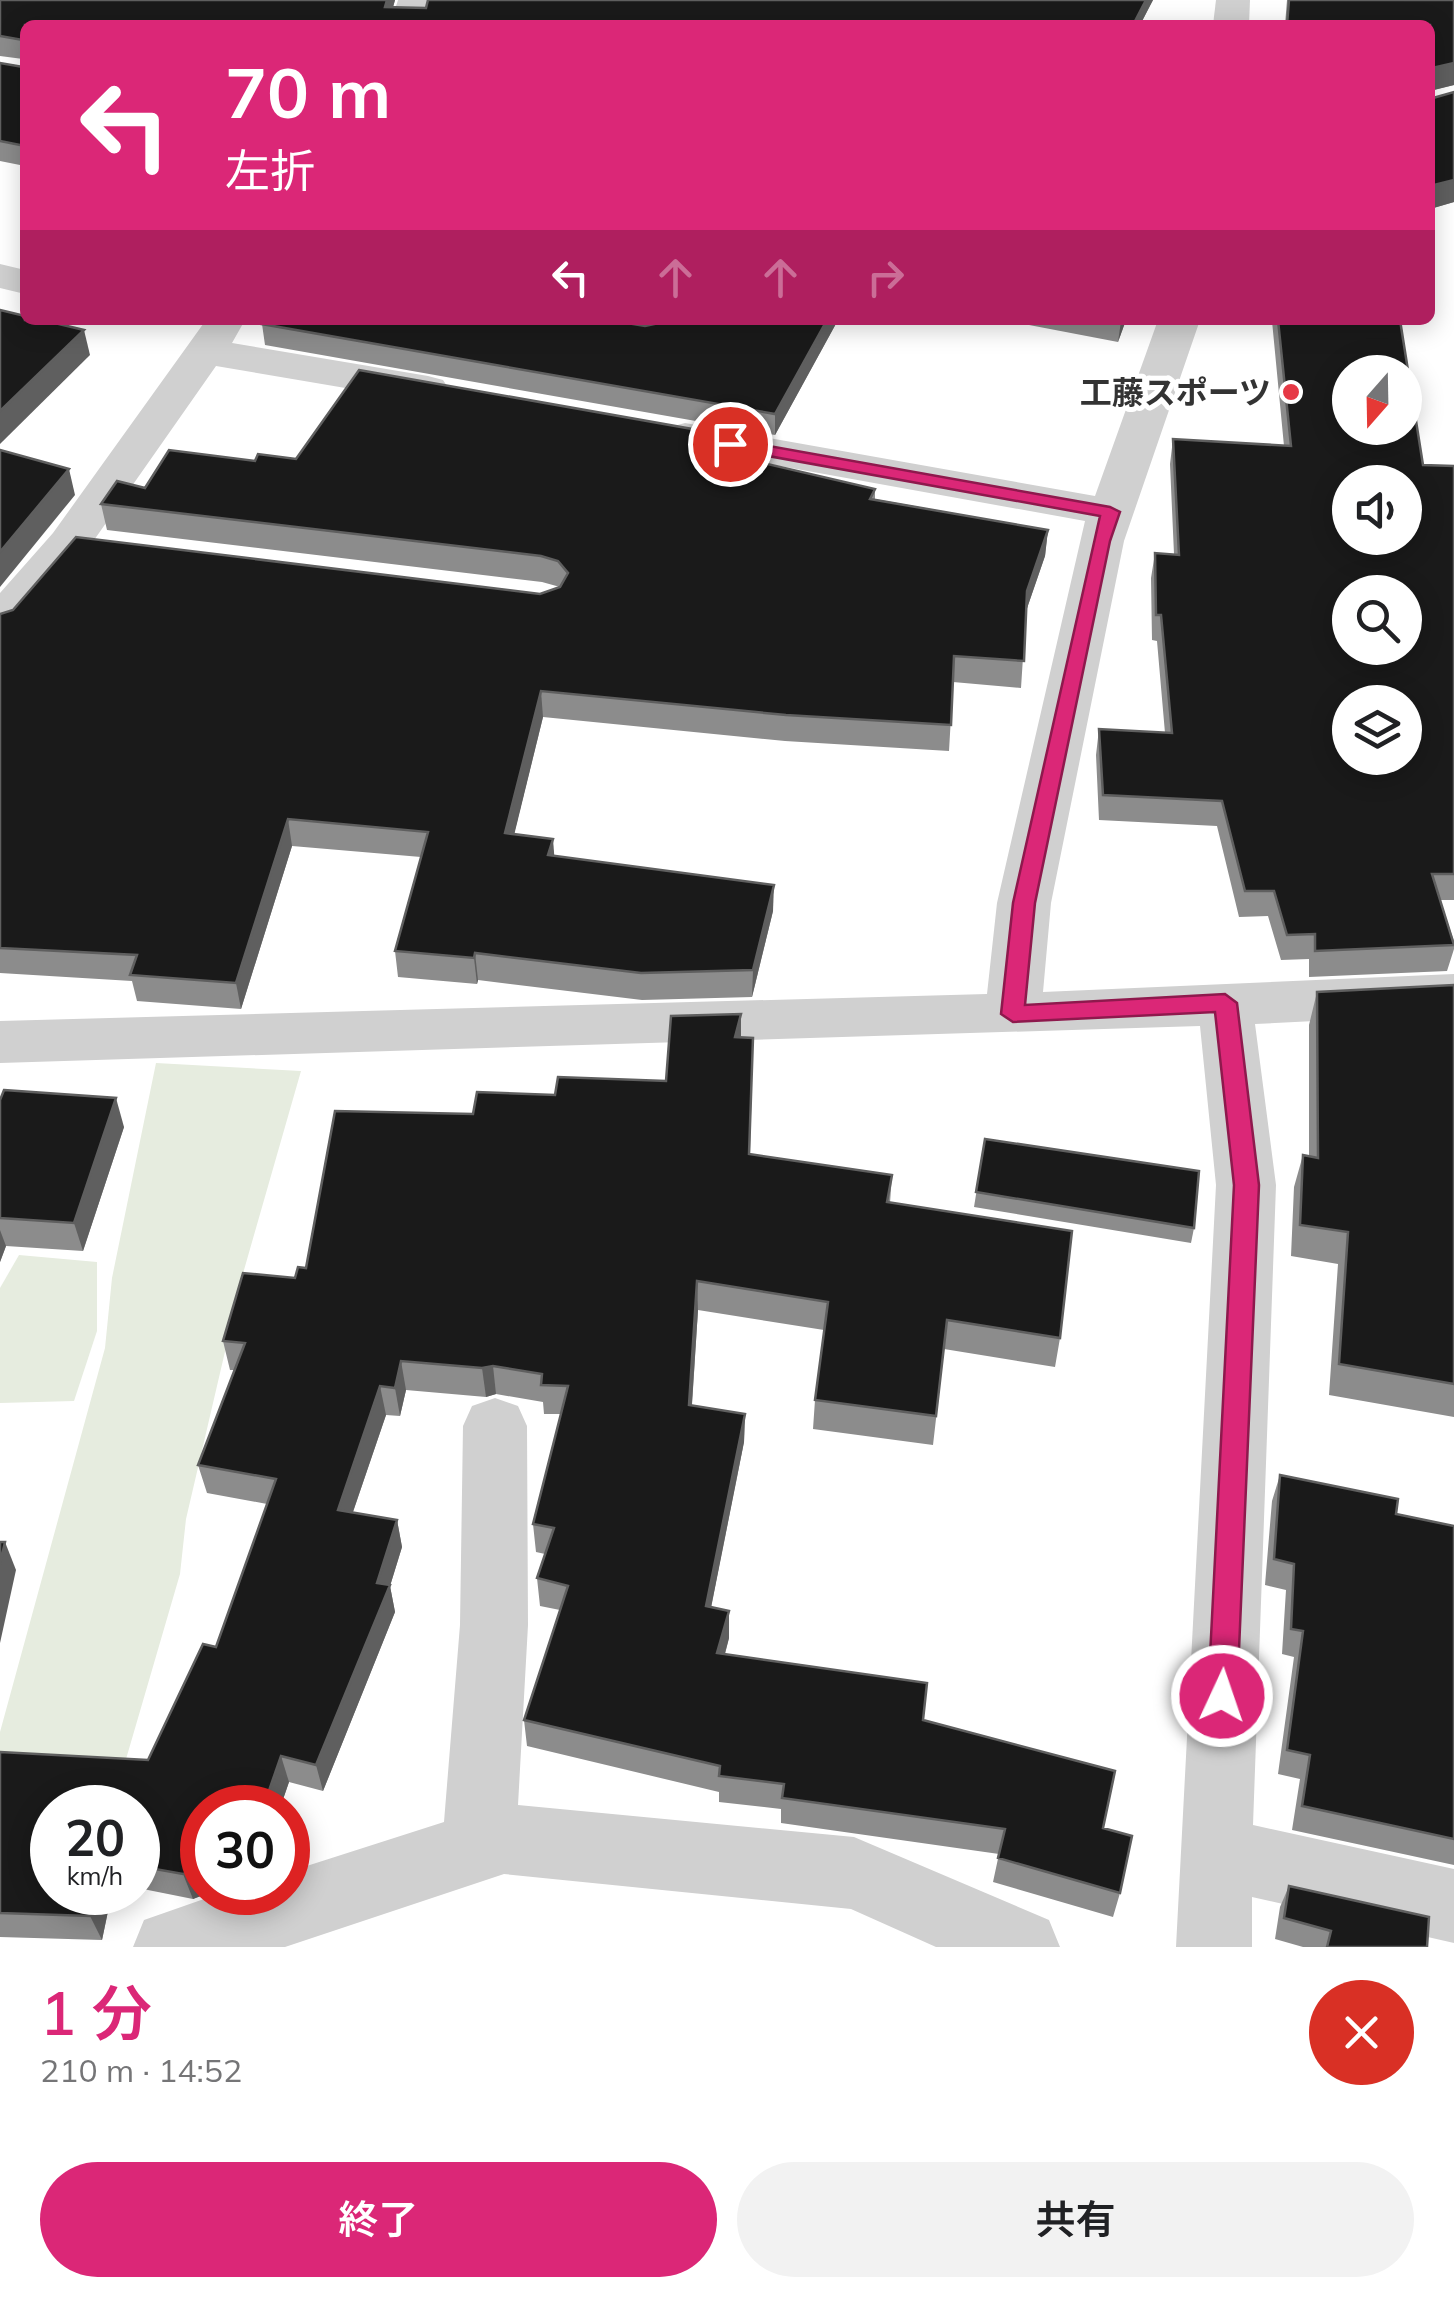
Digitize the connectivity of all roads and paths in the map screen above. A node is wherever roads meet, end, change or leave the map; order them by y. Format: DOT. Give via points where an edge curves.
graph roads {
  1 [pos="1177,325"];
  2 [pos="210,330"];
  3 [pos="460,394"];
  4 [pos="654,430"];
  5 [pos="1110,512"];
  6 [pos="5,610"];
  7 [pos="1454,994"];
  8 [pos="1225,1003"];
  9 [pos="1013,1014"];
  10 [pos="0,1042"];
  11 [pos="495,1426"];
  12 [pos="478,1849"];
  13 [pos="1215,1854"];
  14 [pos="1454,1906"];
  15 [pos="171,1947"];
  16 [pos="1022,1947"];
  17 [pos="1214,1947"];
  1 -- 5 [label="street"];
  2 -- 3 [label="street"];
  2 -- 6 [label="street" via="88,545"];
  4 -- 5 [label="street"];
  5 -- 9 [label="street" via="1024,903"];
  7 -- 8 [label="street"];
  8 -- 9 [label="street"];
  8 -- 13 [label="street" via="1246,1185"];
  9 -- 10 [label="street"];
  11 -- 12 [label="street" via="494,1625"];
  12 -- 15 [label="street"];
  12 -- 16 [label="street" via="504,1840 854,1873"];
  13 -- 14 [label="street"];
  13 -- 17 [label="street"];
}
